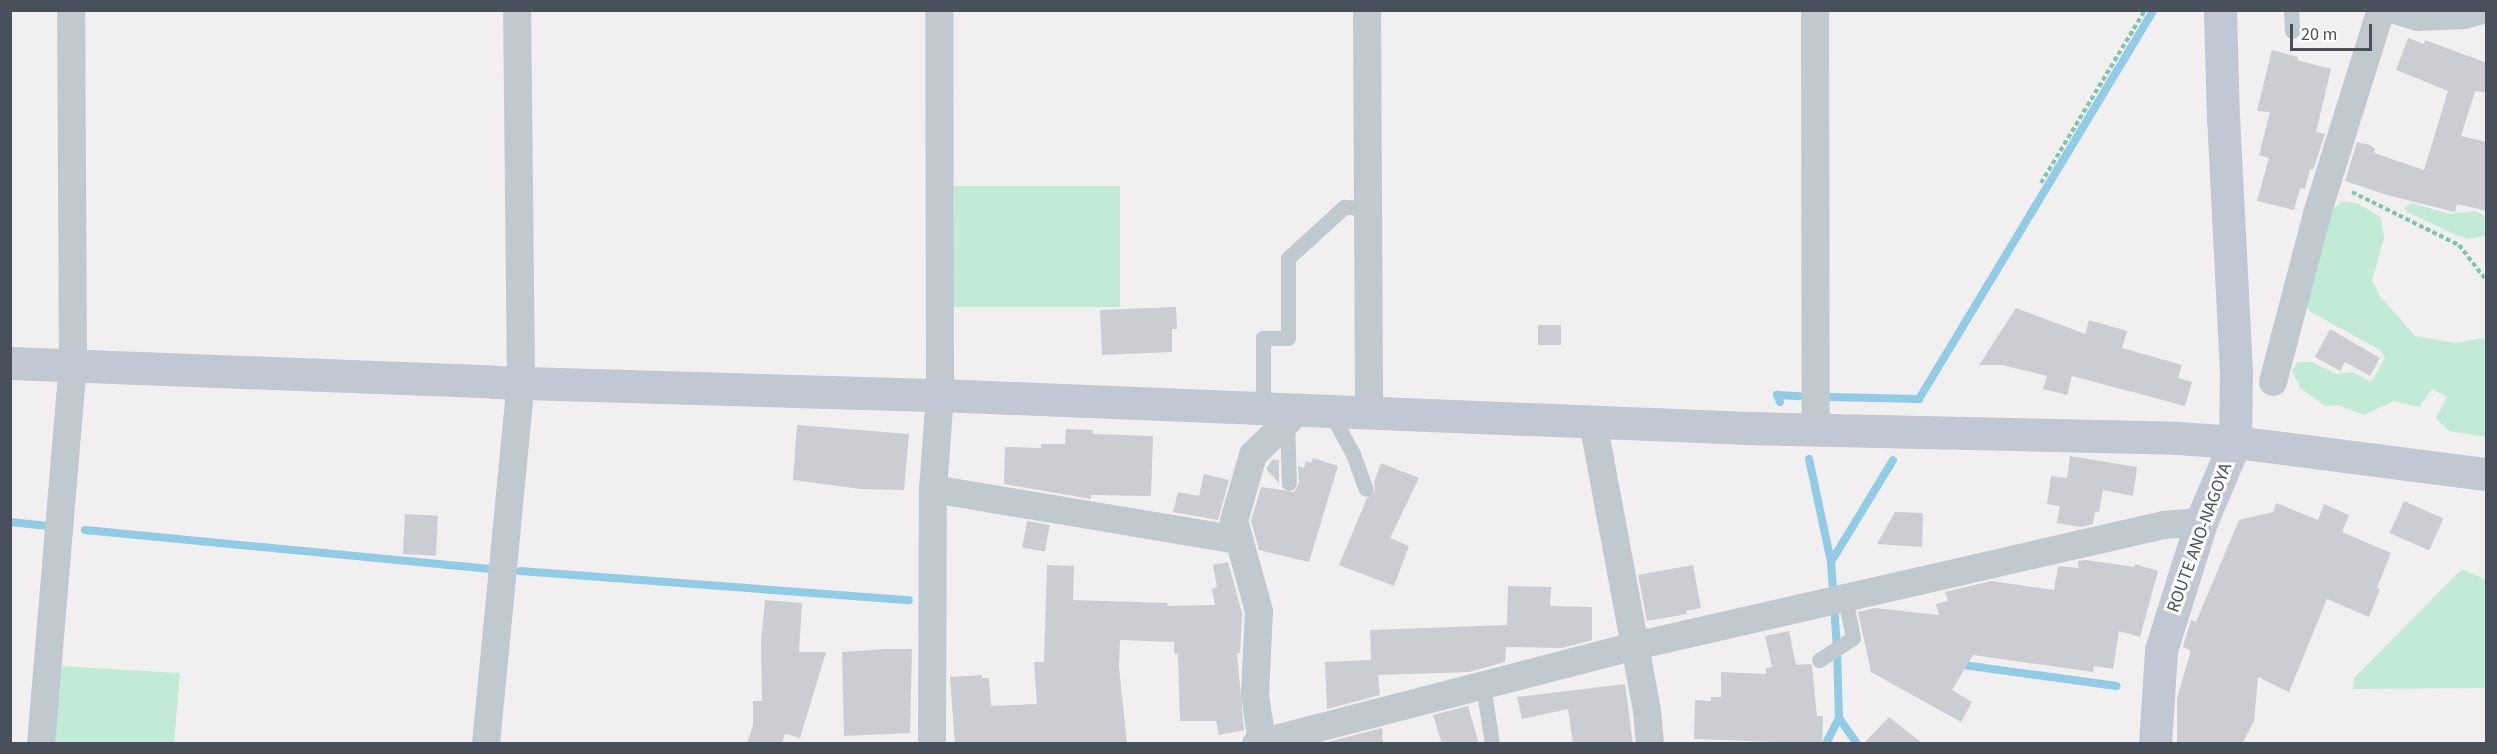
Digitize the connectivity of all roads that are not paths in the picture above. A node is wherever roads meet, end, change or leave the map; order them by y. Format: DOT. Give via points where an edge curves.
graph roads {
  1 [pos="71,10"];
  2 [pos="518,10"];
  3 [pos="939,10"];
  4 [pos="1367,10"];
  5 [pos="1815,10"];
  6 [pos="2220,10"];
  7 [pos="2291,10"];
  8 [pos="2381,10"];
  9 [pos="2395,10"];
  10 [pos="2483,10"];
  11 [pos="2292,31"];
  12 [pos="1368,208"];
  13 [pos="10,363"];
  14 [pos="73,366"];
  15 [pos="521,382"];
  16 [pos="2273,382"];
  17 [pos="940,394"];
  18 [pos="1295,413"];
  19 [pos="1369,414"];
  20 [pos="1593,422"];
  21 [pos="1816,430"];
  22 [pos="2235,442"];
  23 [pos="2487,474"];
  24 [pos="1289,483"];
  25 [pos="933,489"];
  26 [pos="1366,489"];
  27 [pos="2201,522"];
  28 [pos="1239,540"];
  29 [pos="1836,600"];
  30 [pos="1635,646"];
  31 [pos="1822,658"];
  32 [pos="1483,685"];
  33 [pos="1302,738"];
  34 [pos="1259,743"];
  35 [pos="41,744"];
  36 [pos="486,744"];
  37 [pos="932,744"];
  38 [pos="1492,744"];
  39 [pos="1650,744"];
  40 [pos="2155,744"];
  1 -- 14 [label="street"];
  2 -- 15 [label="street"];
  3 -- 17 [label="street"];
  4 -- 12 [label="street"];
  5 -- 21 [label="street"];
  6 -- 22 [label="street" via="2236,372"];
  7 -- 11 [label="lane"];
  8 -- 16 [label="street" via="2327,180"];
  9 -- 10 [label="street" via="2418,17"];
  12 -- 18 [label="lane" via="1344,207 1288,258 1288,338 1263,338"];
  12 -- 19 [label="street"];
  13 -- 14 [label="street"];
  14 -- 15 [label="street"];
  14 -- 35 [label="street"];
  15 -- 17 [label="street"];
  15 -- 36 [label="street"];
  17 -- 18 [label="street"];
  17 -- 25 [label="street"];
  18 -- 19 [label="street"];
  18 -- 24 [label="lane"];
  18 -- 26 [label="lane" via="1353,454"];
  18 -- 28 [label="street" via="1253,455 1234,521"];
  19 -- 20 [label="street"];
  20 -- 21 [label="street"];
  20 -- 30 [label="street"];
  21 -- 22 [label="street"];
  22 -- 23 [label="street, ROUTE ANO-NAGOYA"];
  22 -- 27 [label="street, ROUTE ANO-NAGOYA"];
  25 -- 28 [label="street"];
  25 -- 37 [label="street"];
  27 -- 29 [label="street" via="2164,525"];
  27 -- 40 [label="street, ROUTE ANO-NAGOYA" via="2161,650"];
  28 -- 34 [label="street" via="1259,611 1255,695"];
  29 -- 30 [label="street"];
  29 -- 31 [label="lane" via="1853,638"];
  30 -- 32 [label="street"];
  30 -- 39 [label="street"];
  32 -- 33 [label="street"];
  32 -- 38 [label="lane"];
  33 -- 34 [label="street"];
}
